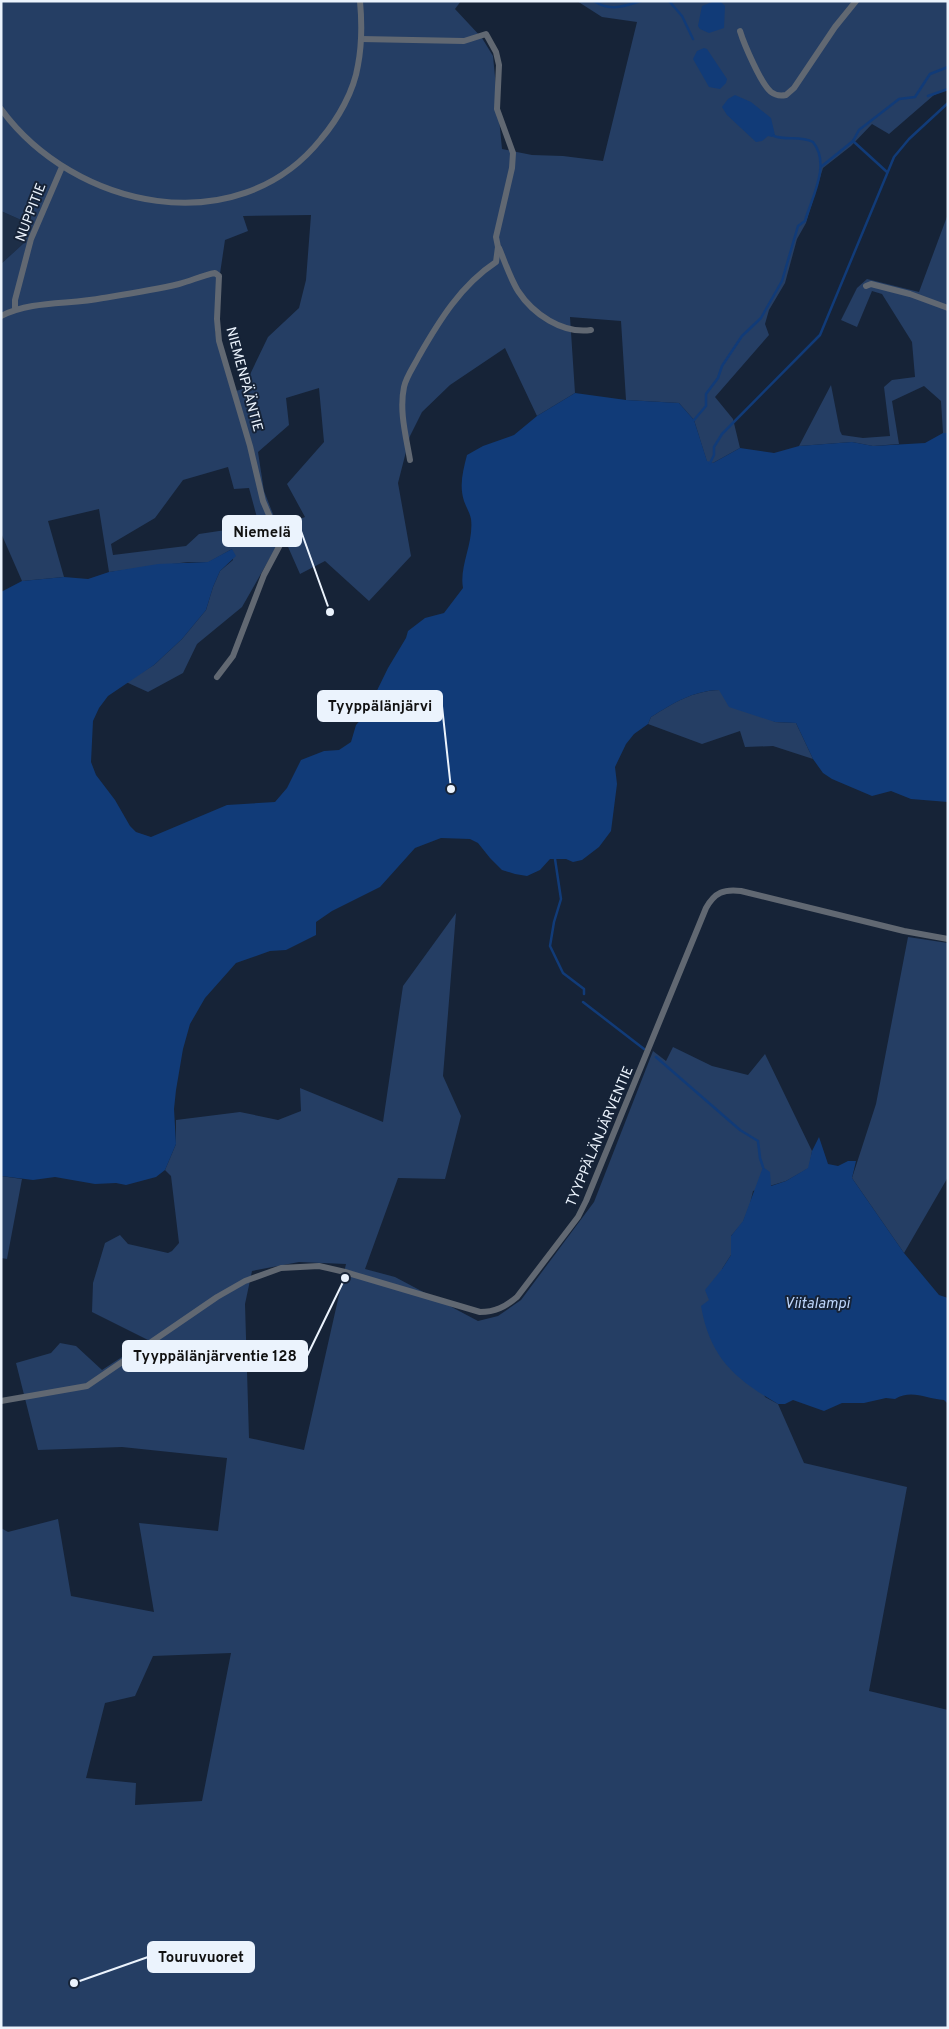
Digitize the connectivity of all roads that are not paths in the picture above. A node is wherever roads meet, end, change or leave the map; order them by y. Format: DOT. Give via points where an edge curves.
graph roads {
  1 [pos="360,1"];
  2 [pos="856,1"];
  3 [pos="740,31"];
  4 [pos="361,39"];
  5 [pos="1,109"];
  6 [pos="62,167"];
  7 [pos="498,247"];
  8 [pos="866,286"];
  9 [pos="948,308"];
  10 [pos="15,309"];
  11 [pos="1,316"];
  12 [pos="591,330"];
  13 [pos="410,460"];
  14 [pos="217,677"];
  15 [pos="948,939"];
  16 [pos="1,1401"];
  1 -- 4 [label="street"];
  2 -- 3 [label="street" via="786,96 777,96 764,84"];
  4 -- 6 [label="street" via="358,67 350,90 329,129 310,153 290,170 249,192 214,201 162,202 104,188"];
  4 -- 7 [label="street" via="464,41 486,34 499,65 497,109 513,153 496,237"];
  5 -- 6 [label="street" via="29,141"];
  6 -- 10 [label="street, NUPPITIE" via="31,239"];
  7 -- 12 [label="street" via="518,291 535,310 551,322 567,328"];
  7 -- 13 [label="street" via="496,262 459,295 440,320 404,385 403,417"];
  8 -- 9 [label="street" via="889,287"];
  10 -- 11 [label="street"];
  10 -- 14 [label="street, NIEMENPÄÄNTIE" via="102,299 176,285 215,273 220,276 219,341 263,501 281,543 264,575 233,656"];
  15 -- 16 [label="street, TYYPPÄLÄNJÄRVENTIE" via="742,891 718,893 706,908 578,1217 508,1305 500,1310 480,1312 328,1268 281,1268 245,1281 217,1297 87,1386"];
}
